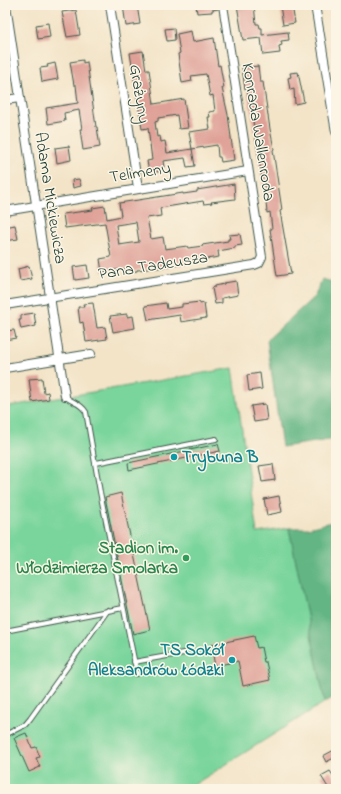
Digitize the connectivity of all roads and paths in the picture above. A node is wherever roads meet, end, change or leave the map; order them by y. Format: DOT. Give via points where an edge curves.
graph roads {
  1 [pos="6,5"];
  2 [pos="110,5"];
  3 [pos="223,5"];
  4 [pos="315,5"];
  5 [pos="20,98"];
  6 [pos="5,100"];
  7 [pos="336,132"];
  8 [pos="248,171"];
  9 [pos="138,188"];
  10 [pos="36,206"];
  11 [pos="5,211"];
  12 [pos="260,263"];
  13 [pos="51,298"];
  14 [pos="5,305"];
  15 [pos="91,354"];
  16 [pos="60,359"];
  17 [pos="5,368"];
  18 [pos="65,396"];
  19 [pos="216,439"];
  20 [pos="96,463"];
  21 [pos="123,608"];
  22 [pos="108,610"];
  23 [pos="5,631"];
  24 [pos="184,653"];
  25 [pos="134,662"];
  26 [pos="137,674"];
  27 [pos="5,735"];
  1 -- 5 [label="street, Adama Mickiewicza"];
  2 -- 9 [label="street, Grażyny"];
  3 -- 8 [label="street, Konrada Wallenroda"];
  4 -- 7 [label="street"];
  5 -- 6 [label="street"];
  5 -- 10 [label="street, Adama Mickiewicza"];
  8 -- 9 [label="street, Telimeny"];
  8 -- 12 [label="street, Konrada Wallenroda" via="262,257"];
  9 -- 10 [label="street, Telimeny"];
  10 -- 11 [label="street, Telimeny"];
  10 -- 13 [label="street, Adama Mickiewicza"];
  12 -- 13 [label="street, Pana Tadeusza"];
  13 -- 14 [label="street, Pana Tadeusza"];
  13 -- 16 [label="street, Adama Mickiewicza"];
  15 -- 16 [label="street"];
  16 -- 17 [label="street"];
  16 -- 18 [label="street, Adama Mickiewicza"];
  18 -- 20 [label="lane" via="82,406 86,412"];
  19 -- 20 [label="lane"];
  20 -- 21 [label="lane"];
  21 -- 22 [label="lane"];
  21 -- 25 [label="lane"];
  22 -- 23 [label="lane"];
  22 -- 27 [label="lane" via="30,719 25,725"];
  24 -- 25 [label="lane"];
  25 -- 26 [label="lane"];
}
